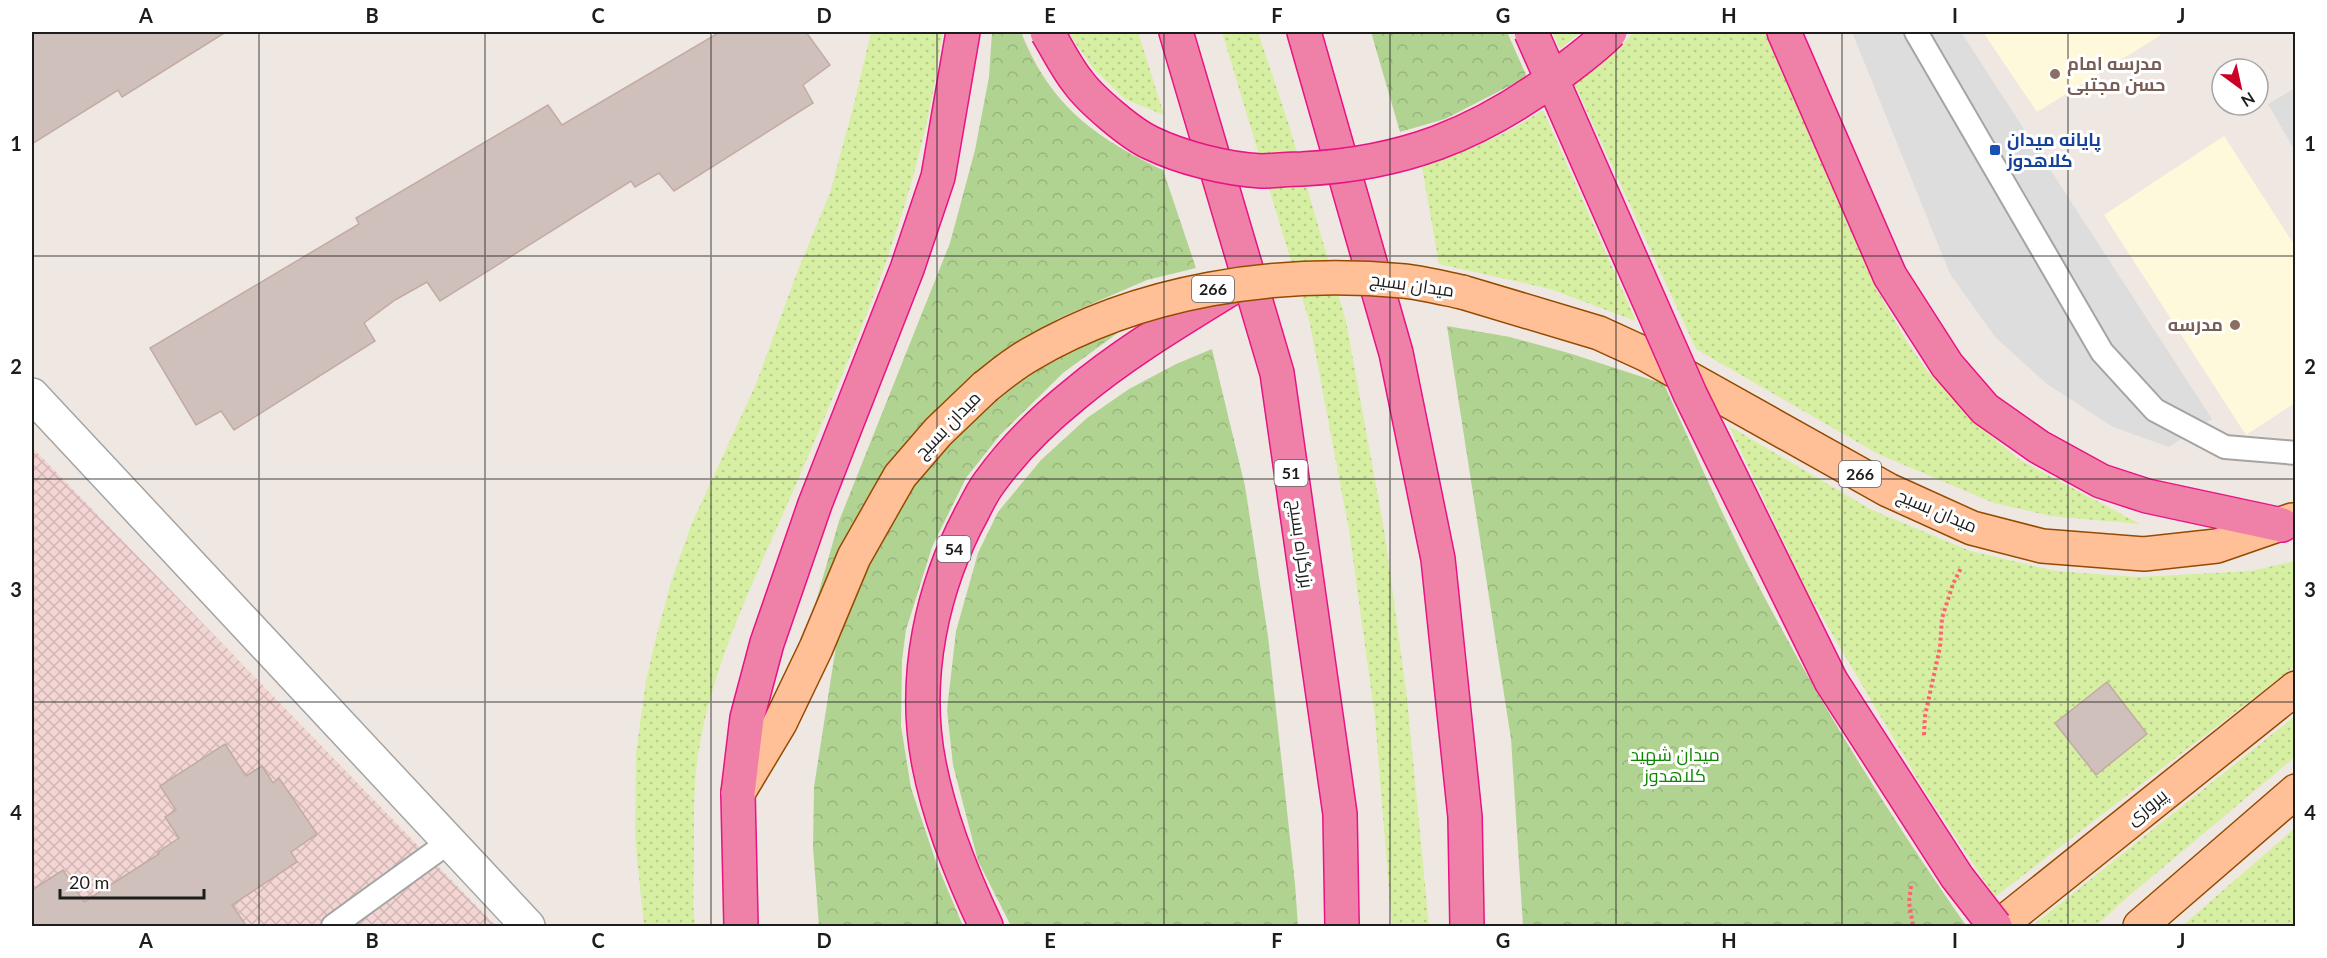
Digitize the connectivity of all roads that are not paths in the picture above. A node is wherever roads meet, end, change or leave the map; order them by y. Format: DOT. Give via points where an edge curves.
graph roads {
  1 [pos="963,32"];
  2 [pos="1047,32"];
  3 [pos="1176,32"];
  4 [pos="1304,32"];
  5 [pos="1531,32"];
  6 [pos="1610,32"];
  7 [pos="1784,32"];
  8 [pos="1916,32"];
  9 [pos="1235,286"];
  10 [pos="32,395"];
  11 [pos="2295,453"];
  12 [pos="2289,522"];
  13 [pos="2295,688"];
  14 [pos="2295,791"];
  15 [pos="738,793"];
  16 [pos="449,842"];
  17 [pos="745,918"];
  18 [pos="333,927"];
  19 [pos="528,927"];
  20 [pos="986,927"];
  21 [pos="1342,927"];
  22 [pos="1467,927"];
  23 [pos="1995,927"];
  24 [pos="2000,927"];
  25 [pos="2140,927"];
  1 -- 15 [label="highway" via="938,177 767,643 747,718"];
  2 -- 6 [label="highway, bridge" via="1078,84 1113,117 1149,142 1191,159 1260,171 1344,167 1442,142 1527,98"];
  3 -- 21 [label="highway, بزرگراه بسیج / 51" via="1277,373 1340,814"];
  4 -- 22 [label="highway" via="1396,353 1438,559 1465,817"];
  5 -- 23 [label="highway, bridge" via="1690,394 1831,681 1957,877"];
  7 -- 12 [label="highway" via="1890,276 1947,365 1985,409 2039,447 2101,481 2147,496"];
  8 -- 11 [label="lane" via="2103,352 2132,385 2155,410 2225,447"];
  9 -- 12 [label="main road, میدان بسیج / 266, bridge" via="1317,278 1406,281 1462,292 1599,333 1745,408 1888,490 1972,528 2042,546 2144,554 2217,546"];
  9 -- 15 [label="main road, میدان بسیج / 266, bridge" via="1181,294 1077,329 1028,355 985,387 938,432 900,476 854,557 780,723"];
  9 -- 20 [label="highway, 54" via="1135,347 1073,395 988,483 957,540 940,585 927,640 923,718 929,764 942,814 962,875"];
  10 -- 16 [label="street"];
  13 -- 24 [label="main road, پیروزی"];
  14 -- 25 [label="main road"];
  15 -- 17 [label="highway"];
  16 -- 18 [label="lane"];
  16 -- 19 [label="street"];
}
